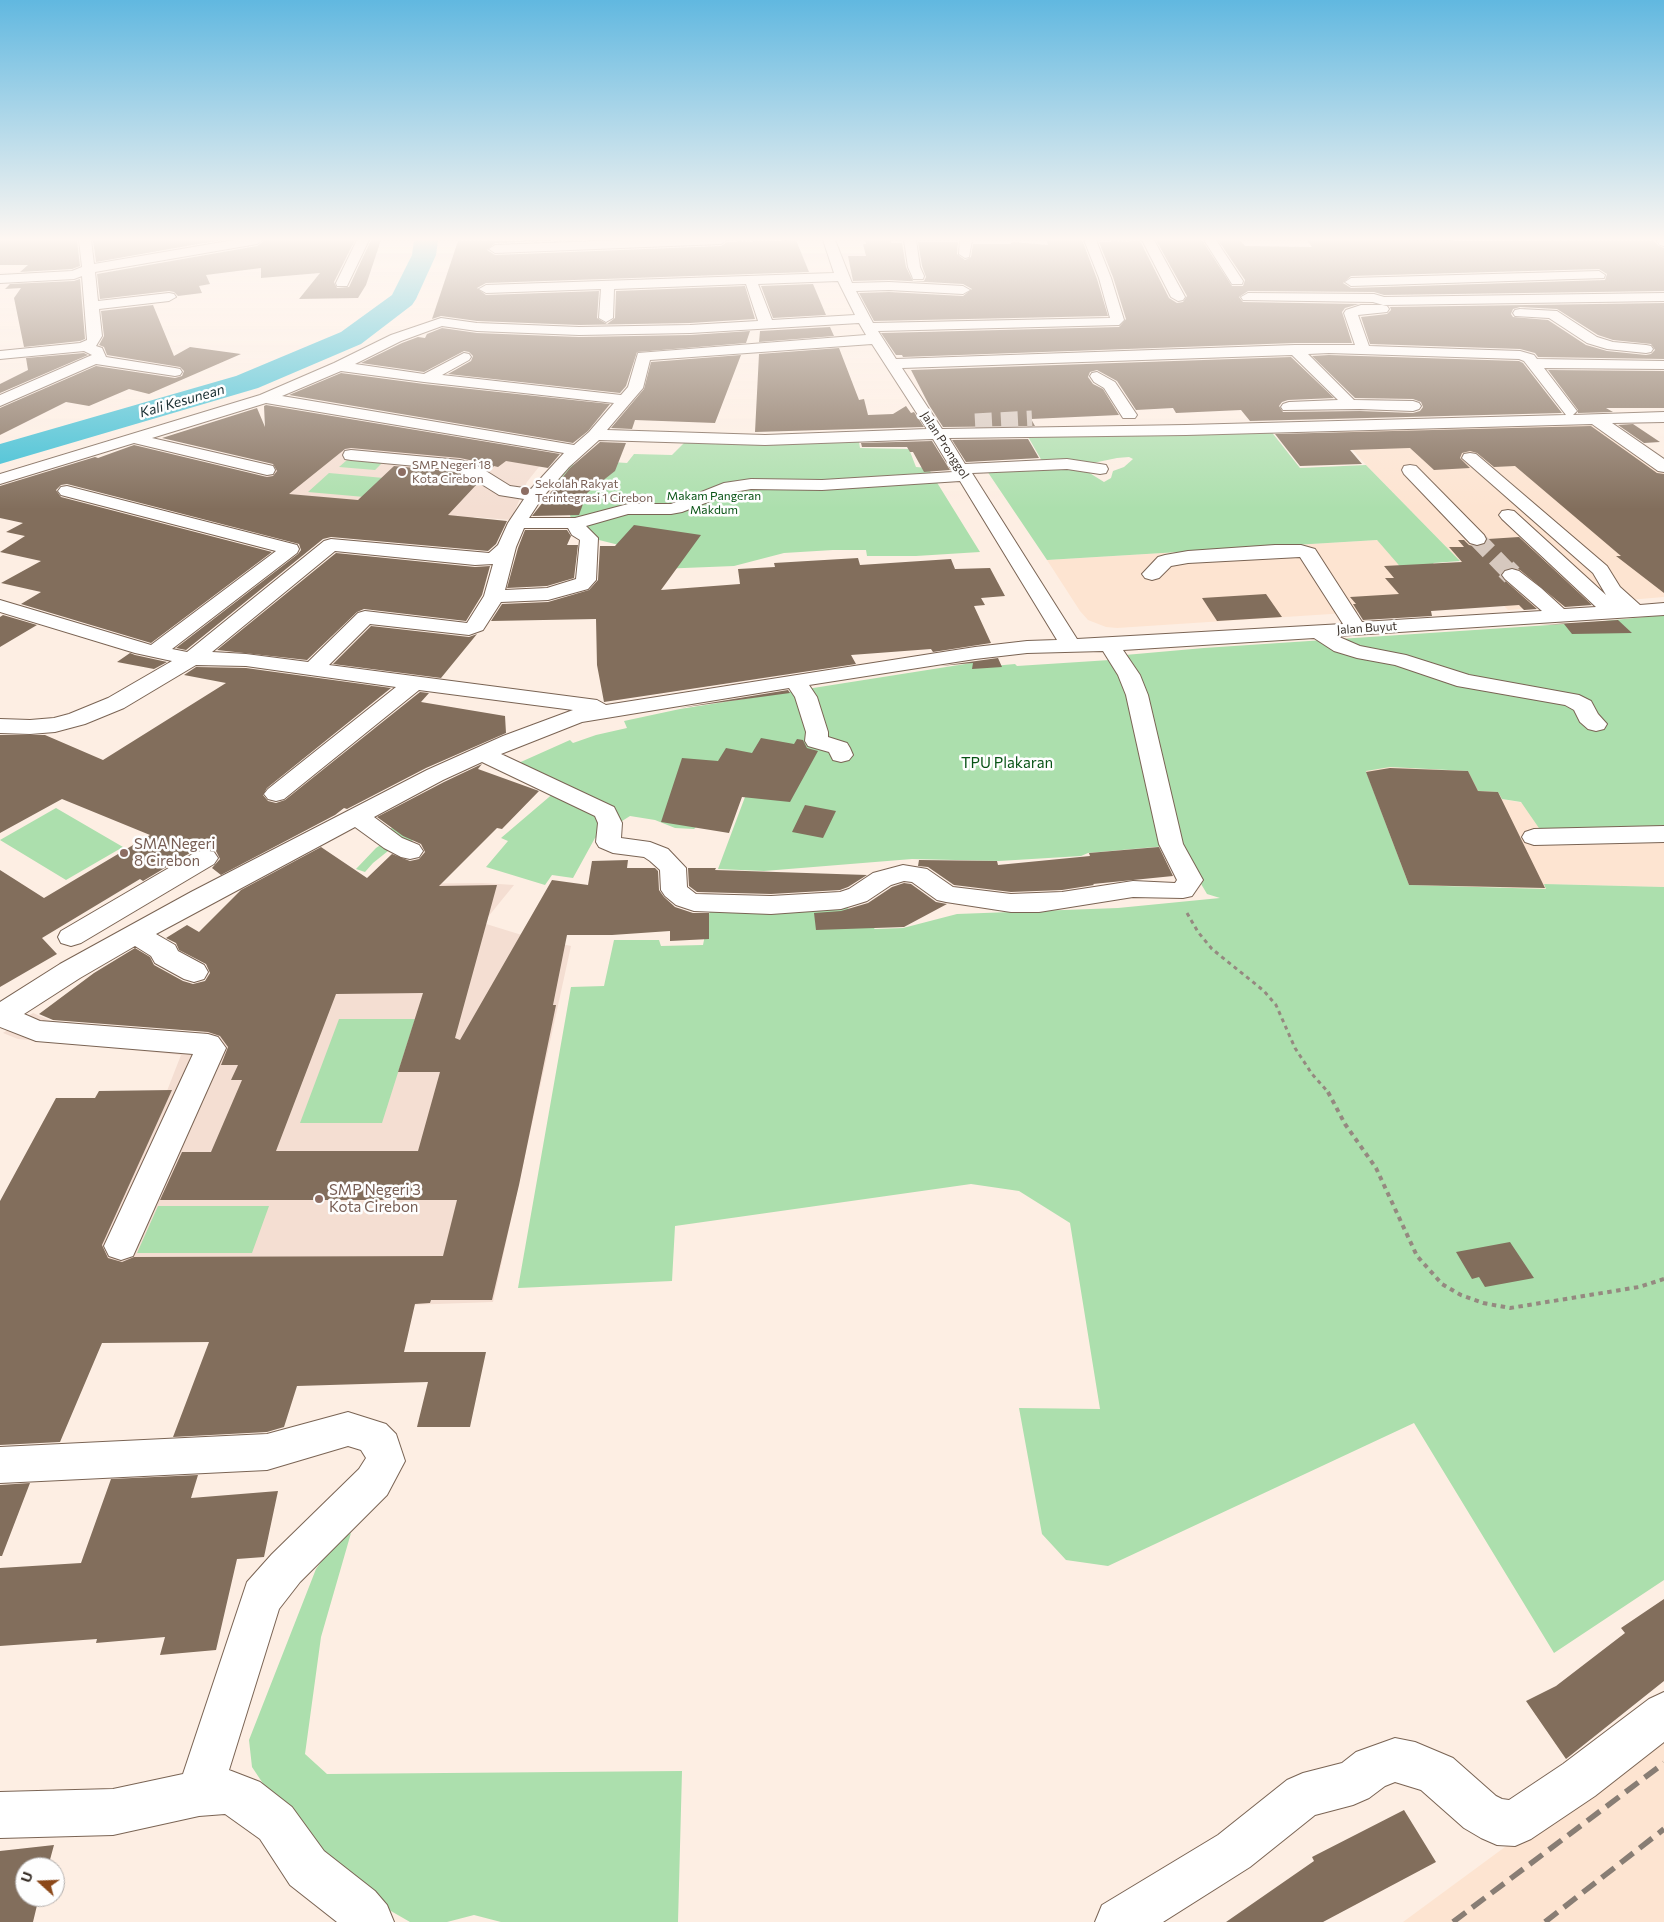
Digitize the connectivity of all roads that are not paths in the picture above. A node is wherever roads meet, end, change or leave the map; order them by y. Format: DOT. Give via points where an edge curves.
graph roads {
  1 [pos="94,330"];
  2 [pos="418,330"];
  3 [pos="521,330"];
  4 [pos="527,330"];
  5 [pos="641,330"];
  6 [pos="647,330"];
  7 [pos="827,330"];
  8 [pos="871,330"];
  9 [pos="1355,330"];
  10 [pos="1576,330"];
  11 [pos="1050,345"];
  12 [pos="83,347"];
  13 [pos="1664,348"];
  14 [pos="1295,349"];
  15 [pos="1648,349"];
  16 [pos="1363,350"];
  17 [pos="0,355"];
  18 [pos="642,356"];
  19 [pos="464,357"];
  20 [pos="1664,357"];
  21 [pos="890,359"];
  22 [pos="24,360"];
  23 [pos="96,360"];
  24 [pos="1532,363"];
  25 [pos="0,365"];
  26 [pos="1664,365"];
  27 [pos="338,366"];
  28 [pos="1091,368"];
  29 [pos="175,372"];
  30 [pos="427,378"];
  31 [pos="265,398"];
  32 [pos="625,400"];
  33 [pos="0,401"];
  34 [pos="1350,404"];
  35 [pos="1430,406"];
  36 [pos="1460,407"];
  37 [pos="1273,408"];
  38 [pos="1664,408"];
  39 [pos="1569,411"];
  40 [pos="1148,414"];
  41 [pos="1129,415"];
  42 [pos="1664,418"];
  43 [pos="1032,419"];
  44 [pos="1596,419"];
  45 [pos="975,422"];
  46 [pos="936,431"];
  47 [pos="595,435"];
  48 [pos="137,439"];
  49 [pos="576,450"];
  50 [pos="351,455"];
  51 [pos="1664,466"];
  52 [pos="1100,469"];
  53 [pos="268,470"];
  54 [pos="1410,470"];
  55 [pos="963,472"];
  56 [pos="0,480"];
  57 [pos="67,491"];
  58 [pos="535,495"];
  59 [pos="578,522"];
  60 [pos="517,524"];
  61 [pos="1477,539"];
  62 [pos="507,547"];
  63 [pos="1152,574"];
  64 [pos="1512,576"];
  65 [pos="494,596"];
  66 [pos="0,606"];
  67 [pos="1664,609"];
  68 [pos="1636,611"];
  69 [pos="1613,612"];
  70 [pos="1558,616"];
  71 [pos="1356,629"];
  72 [pos="1318,631"];
  73 [pos="1108,643"];
  74 [pos="1070,644"];
  75 [pos="156,652"];
  76 [pos="191,659"];
  77 [pos="313,669"];
  78 [pos="796,681"];
  79 [pos="414,684"];
  80 [pos="613,709"];
  81 [pos="1596,724"];
  82 [pos="0,726"];
  83 [pos="483,754"];
  84 [pos="840,754"];
  85 [pos="276,794"];
  86 [pos="358,816"];
  87 [pos="1664,834"];
  88 [pos="1534,837"];
  89 [pos="410,851"];
  90 [pos="205,858"];
  91 [pos="171,878"];
  92 [pos="200,898"];
  93 [pos="136,934"];
  94 [pos="70,937"];
  95 [pos="194,972"];
  96 [pos="0,1015"];
  97 [pos="121,1246"];
  98 [pos="0,1465"];
  99 [pos="1664,1714"];
  100 [pos="198,1793"];
  101 [pos="0,1815"];
  102 [pos="370,1922"];
  103 [pos="1119,1922"];
  1 -- 12 [label="street" via="93,342"];
  2 -- 27 [label="street"];
  3 -- 4 [label="street"];
  4 -- 5 [label="street"];
  5 -- 6 [label="street"];
  5 -- 18 [label="street"];
  7 -- 18 [label="street"];
  8 -- 21 [label="street, Jalan Pronggol"];
  9 -- 16 [label="street"];
  10 -- 15 [label="street" via="1592,340"];
  11 -- 21 [label="street" via="997,347 986,352"];
  12 -- 22 [label="street"];
  12 -- 23 [label="street" via="97,351 99,356"];
  13 -- 15 [label="street"];
  14 -- 16 [label="street"];
  14 -- 28 [label="street"];
  14 -- 34 [label="street"];
  15 -- 20 [label="street"];
  16 -- 24 [label="street" via="1520,355"];
  17 -- 22 [label="street"];
  18 -- 32 [label="street" via="643,364 634,388"];
  19 -- 30 [label="street"];
  21 -- 28 [label="street"];
  21 -- 46 [label="street, Jalan Pronggol"];
  22 -- 25 [label="street"];
  23 -- 29 [label="street"];
  23 -- 33 [label="street"];
  24 -- 26 [label="street"];
  24 -- 39 [label="street"];
  27 -- 30 [label="street"];
  27 -- 31 [label="street"];
  28 -- 41 [label="street" via="1099,379 1110,385"];
  30 -- 32 [label="street"];
  31 -- 48 [label="street"];
  31 -- 49 [label="street"];
  32 -- 47 [label="street"];
  34 -- 35 [label="street"];
  34 -- 37 [label="street"];
  36 -- 39 [label="street"];
  38 -- 39 [label="street" via="1585,407"];
  40 -- 41 [label="street"];
  41 -- 43 [label="street"];
  42 -- 44 [label="street"];
  44 -- 46 [label="street"];
  44 -- 51 [label="street"];
  45 -- 46 [label="street"];
  46 -- 47 [label="street" via="765,440"];
  46 -- 55 [label="street, Jalan Pronggol"];
  47 -- 49 [label="street"];
  48 -- 53 [label="street"];
  48 -- 56 [label="street"];
  49 -- 58 [label="street"];
  50 -- 58 [label="street" via="460,465 505,491"];
  52 -- 55 [label="street" via="1038,464"];
  54 -- 61 [label="street"];
  55 -- 59 [label="street" via="822,485 750,484 718,491 682,507 628,509"];
  55 -- 74 [label="street, Jalan Pronggol"];
  57 -- 75 [label="street" via="290,549"];
  58 -- 60 [label="street"];
  59 -- 60 [label="street"];
  59 -- 65 [label="street" via="578,531 589,538 586,580 582,585 548,594"];
  60 -- 62 [label="street"];
  62 -- 65 [label="street"];
  62 -- 76 [label="street" via="492,559 331,545"];
  63 -- 71 [label="street" via="1165,561 1188,556 1301,552 1308,554"];
  64 -- 70 [label="street"];
  65 -- 77 [label="street" via="476,626 469,629 365,617"];
  66 -- 75 [label="street"];
  67 -- 68 [label="street, Jalan Buyut"];
  68 -- 69 [label="street, Jalan Buyut"];
  68 -- 69 [label="street" via="1613,591 1600,570 1464,464 1490,498"];
  69 -- 70 [label="street, Jalan Buyut"];
  70 -- 71 [label="street, Jalan Buyut"];
  71 -- 72 [label="street, Jalan Buyut"];
  72 -- 73 [label="street, Jalan Buyut" via="1140,644"];
  72 -- 81 [label="street" via="1341,647 1358,652 1399,659 1465,681 1571,700 1582,706"];
  73 -- 74 [label="street, Jalan Buyut"];
  73 -- 83 [label="street" via="1129,675 1137,695 1171,844 1190,880 1183,890 1132,889 1054,902 1011,903 946,894 918,875 903,873 882,879 858,895 841,900 771,905 694,902 674,890 673,868 659,855 650,850 608,842 610,823 605,812"];
  74 -- 78 [label="street, Jalan Buyut" via="975,653"];
  75 -- 76 [label="street"];
  76 -- 77 [label="street" via="246,660"];
  76 -- 82 [label="street" via="116,703 77,719 30,728"];
  77 -- 79 [label="street"];
  78 -- 80 [label="street, Jalan Buyut"];
  78 -- 84 [label="street" via="806,697 817,732 816,741 839,748"];
  79 -- 80 [label="street"];
  79 -- 85 [label="street"];
  80 -- 83 [label="street" via="558,722"];
  83 -- 86 [label="street" via="435,775"];
  86 -- 89 [label="street" via="393,843"];
  86 -- 92 [label="street"];
  87 -- 88 [label="street"];
  90 -- 91 [label="street"];
  91 -- 92 [label="street"];
  91 -- 94 [label="street"];
  92 -- 93 [label="street"];
  93 -- 95 [label="street" via="165,952 164,956"];
  93 -- 96 [label="street"];
  96 -- 97 [label="street" via="36,1032 208,1045 211,1048"];
  98 -- 100 [label="street" via="267,1452 348,1429 373,1436 383,1447 386,1461 373,1482 286,1568 262,1597"];
  99 -- 103 [label="street" via="1579,1780 1515,1824 1497,1822 1480,1812 1437,1774 1415,1764 1395,1760 1372,1768 1353,1782 1303,1796 1234,1852"];
  100 -- 101 [label="street" via="113,1812"];
  100 -- 102 [label="street" via="225,1791 244,1798 261,1810 276,1822 307,1868 358,1908"];
}
